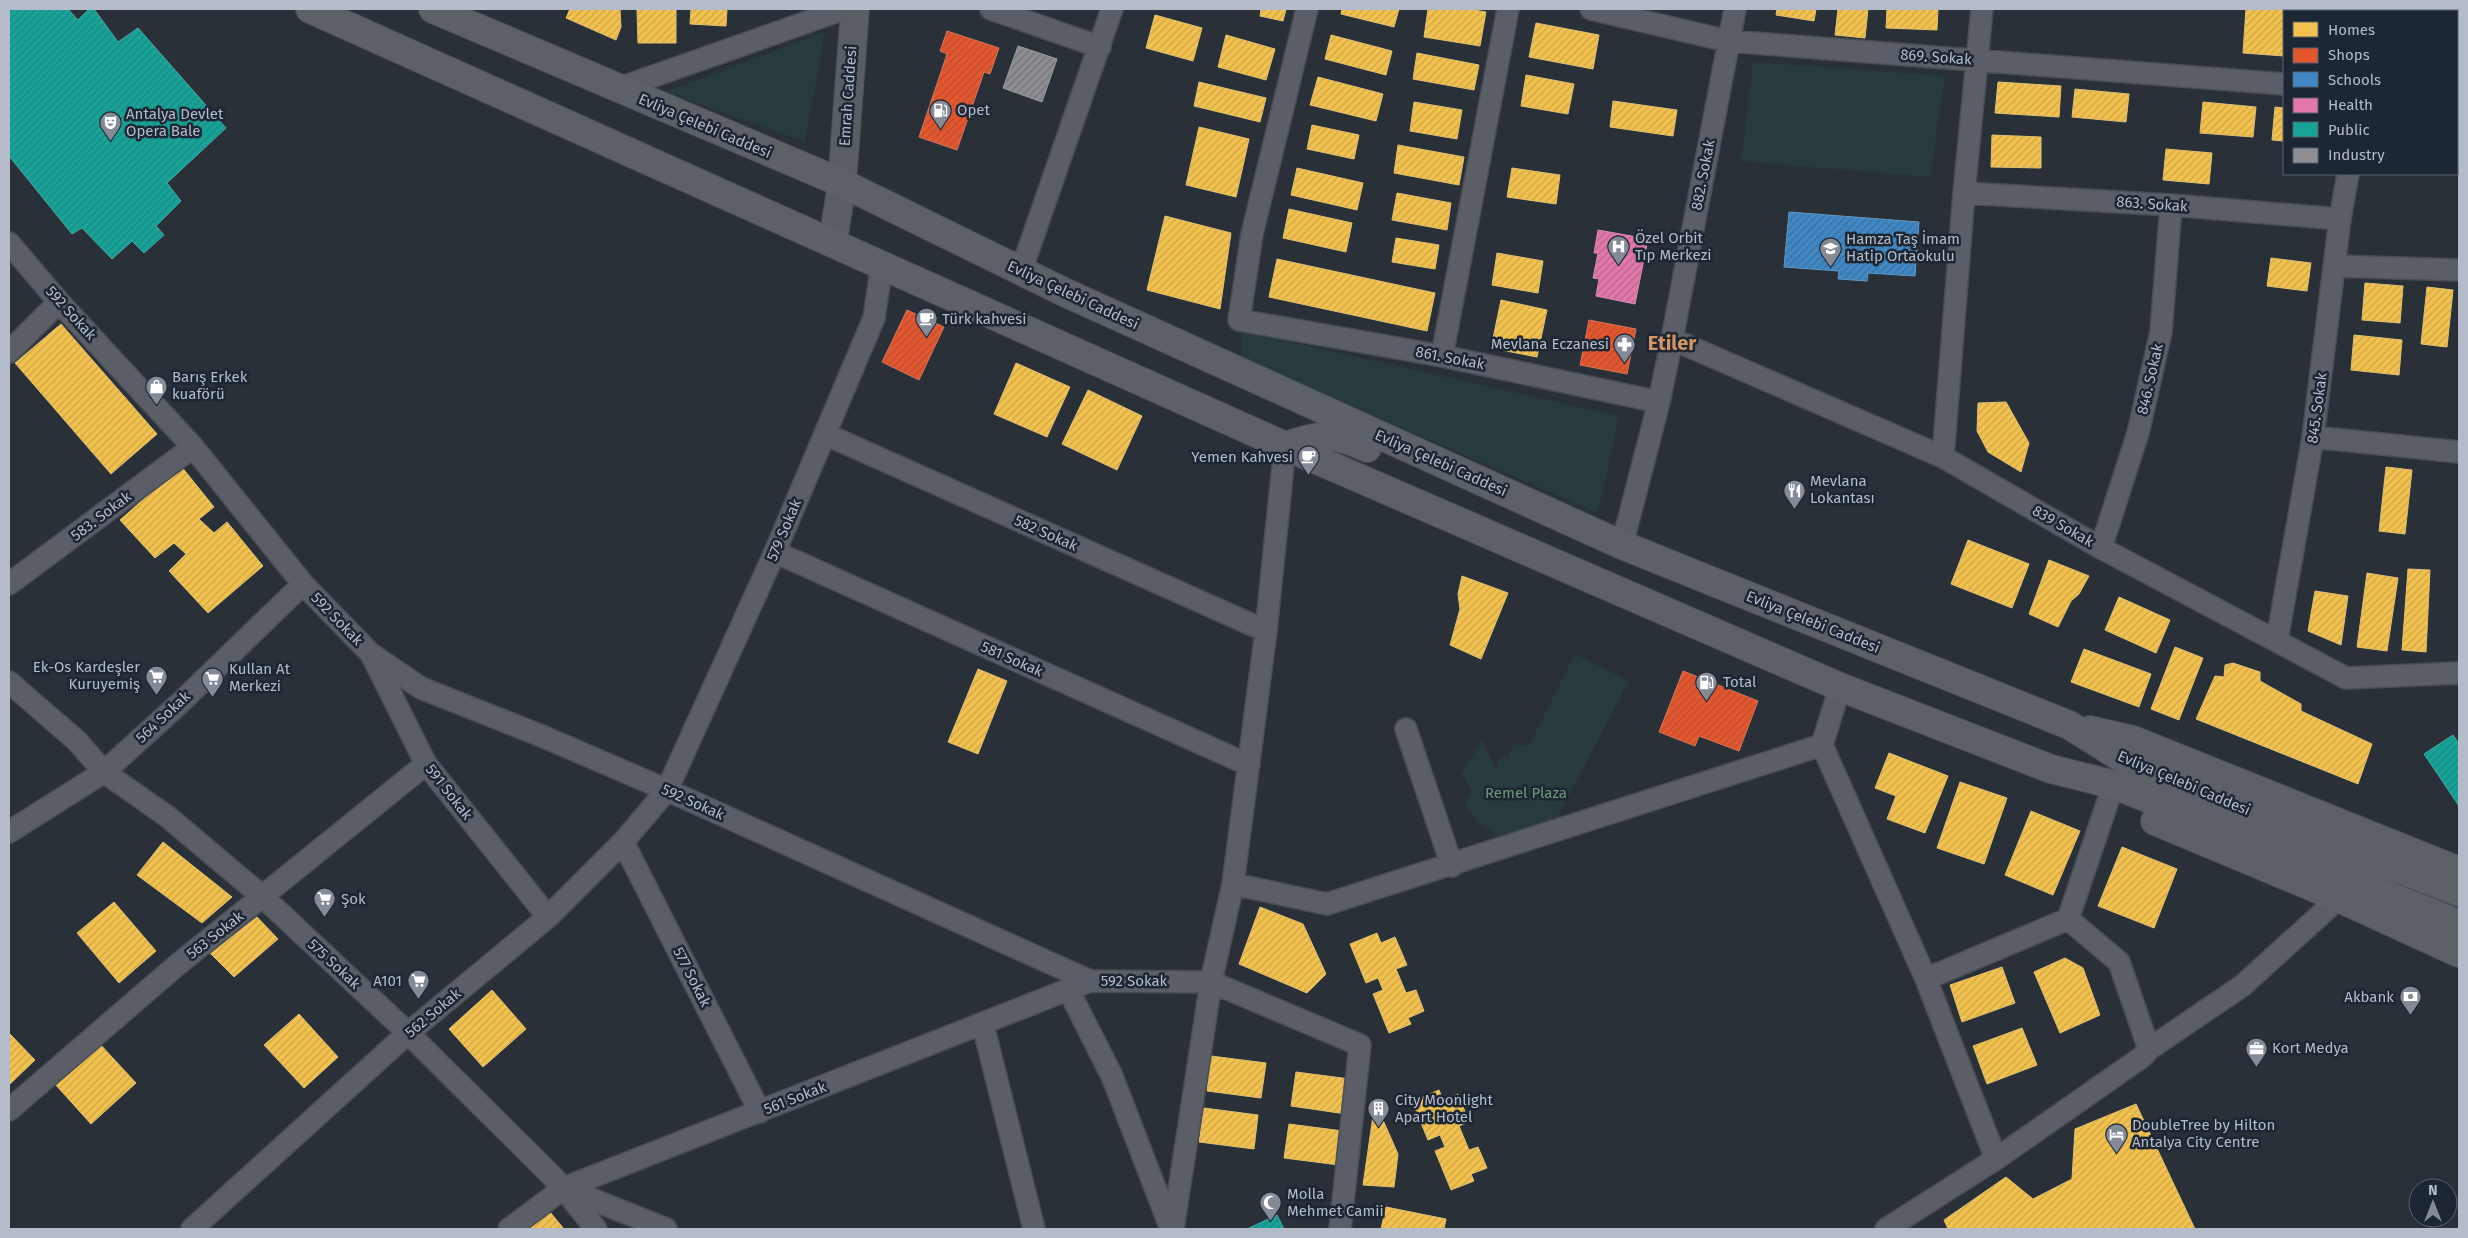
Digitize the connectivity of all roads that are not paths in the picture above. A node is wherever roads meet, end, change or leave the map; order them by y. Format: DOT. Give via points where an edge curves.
graph roads {
  1 [pos="310,9"];
  2 [pos="433,9"];
  3 [pos="844,9"];
  4 [pos="855,9"];
  5 [pos="991,9"];
  6 [pos="1112,9"];
  7 [pos="1307,9"];
  8 [pos="1508,9"];
  9 [pos="1591,9"];
  10 [pos="1735,9"];
  11 [pos="1982,9"];
  12 [pos="1728,41"];
  13 [pos="1100,47"];
  14 [pos="1977,60"];
  15 [pos="2283,84"];
  16 [pos="617,89"];
  17 [pos="2348,175"];
  18 [pos="842,183"];
  19 [pos="1964,193"];
  20 [pos="2171,205"];
  21 [pos="2340,219"];
  22 [pos="833,242"];
  23 [pos="9,243"];
  24 [pos="882,264"];
  25 [pos="2335,266"];
  26 [pos="2459,270"];
  27 [pos="1021,271"];
  28 [pos="59,302"];
  29 [pos="1672,339"];
  30 [pos="9,352"];
  31 [pos="1442,356"];
  32 [pos="1659,402"];
  33 [pos="826,434"];
  34 [pos="2313,437"];
  35 [pos="1285,446"];
  36 [pos="193,447"];
  37 [pos="2459,452"];
  38 [pos="1943,457"];
  39 [pos="1622,545"];
  40 [pos="2101,548"];
  41 [pos="775,552"];
  42 [pos="9,584"];
  43 [pos="303,584"];
  44 [pos="1266,631"];
  45 [pos="2277,640"];
  46 [pos="370,654"];
  47 [pos="2459,673"];
  48 [pos="9,682"];
  49 [pos="1840,687"];
  50 [pos="2069,726"];
  51 [pos="1406,730"];
  52 [pos="1822,745"];
  53 [pos="426,764"];
  54 [pos="1249,765"];
  55 [pos="2051,769"];
  56 [pos="104,772"];
  57 [pos="667,790"];
  58 [pos="2108,801"];
  59 [pos="9,832"];
  60 [pos="623,842"];
  61 [pos="1452,866"];
  62 [pos="2459,872"];
  63 [pos="1234,884"];
  64 [pos="2459,892"];
  65 [pos="263,897"];
  66 [pos="2339,898"];
  67 [pos="548,917"];
  68 [pos="2068,919"];
  69 [pos="2459,924"];
  70 [pos="2459,953"];
  71 [pos="1926,979"];
  72 [pos="1090,981"];
  73 [pos="1211,982"];
  74 [pos="1068,989"];
  75 [pos="983,1025"];
  76 [pos="408,1033"];
  77 [pos="2149,1049"];
  78 [pos="9,1110"];
  79 [pos="760,1112"];
  80 [pos="1996,1159"];
  81 [pos="564,1188"];
  82 [pos="192,1229"];
  83 [pos="508,1229"];
  84 [pos="596,1229"];
  85 [pos="666,1229"];
  86 [pos="1034,1229"];
  87 [pos="1172,1229"];
  88 [pos="1340,1229"];
  89 [pos="1886,1229"];
  1 -- 22 [label="main road"];
  2 -- 16 [label="main road, Evliya Çelebi Caddesi"];
  3 -- 16 [label="street"];
  4 -- 18 [label="street, Emrah Caddesi"];
  5 -- 13 [label="street"];
  6 -- 13 [label="street"];
  7 -- 31 [label="street, 861. Sokak" via="1252,234 1239,320"];
  8 -- 31 [label="street"];
  9 -- 12 [label="street, 869. Sokak"];
  10 -- 12 [label="street, 882. Sokak"];
  11 -- 14 [label="street"];
  12 -- 14 [label="street, 869. Sokak"];
  12 -- 29 [label="street, 882. Sokak"];
  13 -- 27 [label="street"];
  14 -- 15 [label="street, 869. Sokak"];
  14 -- 19 [label="street"];
  16 -- 18 [label="main road, Evliya Çelebi Caddesi"];
  17 -- 21 [label="street, 845. Sokak"];
  18 -- 22 [label="street, Emrah Caddesi"];
  18 -- 27 [label="main road, Evliya Çelebi Caddesi"];
  19 -- 20 [label="street, 863. Sokak"];
  19 -- 38 [label="street"];
  20 -- 21 [label="street, 863. Sokak"];
  20 -- 40 [label="street, 846. Sokak" via="2161,332 2138,433"];
  21 -- 25 [label="street, 845. Sokak"];
  22 -- 24 [label="main road, Evliya Çelebi Caddesi"];
  23 -- 28 [label="street, 592 Sokak"];
  24 -- 33 [label="street, 579 Sokak" via="874,318"];
  24 -- 35 [label="main road, Evliya Çelebi Caddesi"];
  25 -- 26 [label="street"];
  25 -- 34 [label="street, 845. Sokak"];
  27 -- 39 [label="main road, Evliya Çelebi Caddesi"];
  28 -- 30 [label="street"];
  28 -- 36 [label="street, 592 Sokak"];
  29 -- 32 [label="street, 882. Sokak"];
  29 -- 38 [label="street, 839 Sokak"];
  31 -- 32 [label="street, 861. Sokak"];
  32 -- 39 [label="street, 882. Sokak"];
  33 -- 41 [label="street, 579 Sokak"];
  33 -- 44 [label="street, 582 Sokak"];
  34 -- 37 [label="street"];
  34 -- 45 [label="street, 845. Sokak"];
  35 -- 39 [label="main road" via="1320,435 1332,435 1359,444 1480,502"];
  35 -- 44 [label="street"];
  35 -- 49 [label="main road, Evliya Çelebi Caddesi"];
  36 -- 42 [label="street, 583. Sokak"];
  36 -- 43 [label="street, 592 Sokak"];
  38 -- 40 [label="street, 839 Sokak"];
  39 -- 50 [label="main road, Evliya Çelebi Caddesi"];
  40 -- 45 [label="street, 839 Sokak"];
  41 -- 54 [label="street, 581 Sokak"];
  41 -- 57 [label="street, 579 Sokak"];
  43 -- 46 [label="street, 592 Sokak"];
  43 -- 56 [label="street, 564 Sokak"];
  44 -- 54 [label="street"];
  45 -- 47 [label="street, 839 Sokak" via="2346,678"];
  46 -- 53 [label="street, 591 Sokak"];
  46 -- 57 [label="street, 592 Sokak" via="421,688"];
  48 -- 56 [label="street, 575 Sokak" via="77,741"];
  49 -- 52 [label="street"];
  49 -- 55 [label="main road, Evliya Çelebi Caddesi"];
  50 -- 62 [label="main road" via="2134,740"];
  50 -- 64 [label="main road, Evliya Çelebi Caddesi" via="2125,760"];
  51 -- 61 [label="street"];
  52 -- 61 [label="street"];
  52 -- 71 [label="street"];
  53 -- 65 [label="street, 563 Sokak"];
  53 -- 67 [label="street, 591 Sokak"];
  54 -- 63 [label="street"];
  55 -- 58 [label="main road"];
  55 -- 69 [label="main road, Evliya Çelebi Caddesi" via="2115,785"];
  56 -- 59 [label="street, 564 Sokak"];
  56 -- 65 [label="street, 575 Sokak" via="168,817"];
  57 -- 60 [label="street, 562 Sokak"];
  57 -- 72 [label="street, 592 Sokak"];
  58 -- 66 [label="main road"];
  58 -- 68 [label="street"];
  60 -- 67 [label="street, 562 Sokak"];
  60 -- 79 [label="street, 577 Sokak"];
  61 -- 63 [label="street" via="1327,904"];
  63 -- 73 [label="street"];
  65 -- 76 [label="street, 575 Sokak"];
  65 -- 78 [label="street, 563 Sokak" via="176,966"];
  66 -- 70 [label="main road"];
  66 -- 77 [label="street" via="2242,986"];
  67 -- 76 [label="street, 562 Sokak"];
  68 -- 71 [label="street"];
  68 -- 77 [label="street" via="2119,962"];
  71 -- 80 [label="street"];
  72 -- 73 [label="street, 592 Sokak"];
  72 -- 74 [label="street, 561 Sokak"];
  73 -- 87 [label="street"];
  73 -- 88 [label="street, 592 Sokak" via="1360,1045"];
  74 -- 75 [label="street, 561 Sokak"];
  74 -- 87 [label="street" via="1112,1076"];
  75 -- 79 [label="street, 561 Sokak"];
  75 -- 86 [label="street"];
  76 -- 81 [label="street, 575 Sokak"];
  76 -- 82 [label="street, 562 Sokak"];
  77 -- 80 [label="street"];
  79 -- 81 [label="street, 561 Sokak"];
  80 -- 89 [label="street"];
  81 -- 83 [label="street, 561 Sokak"];
  81 -- 84 [label="street"];
  81 -- 85 [label="street, 575 Sokak"];
}
